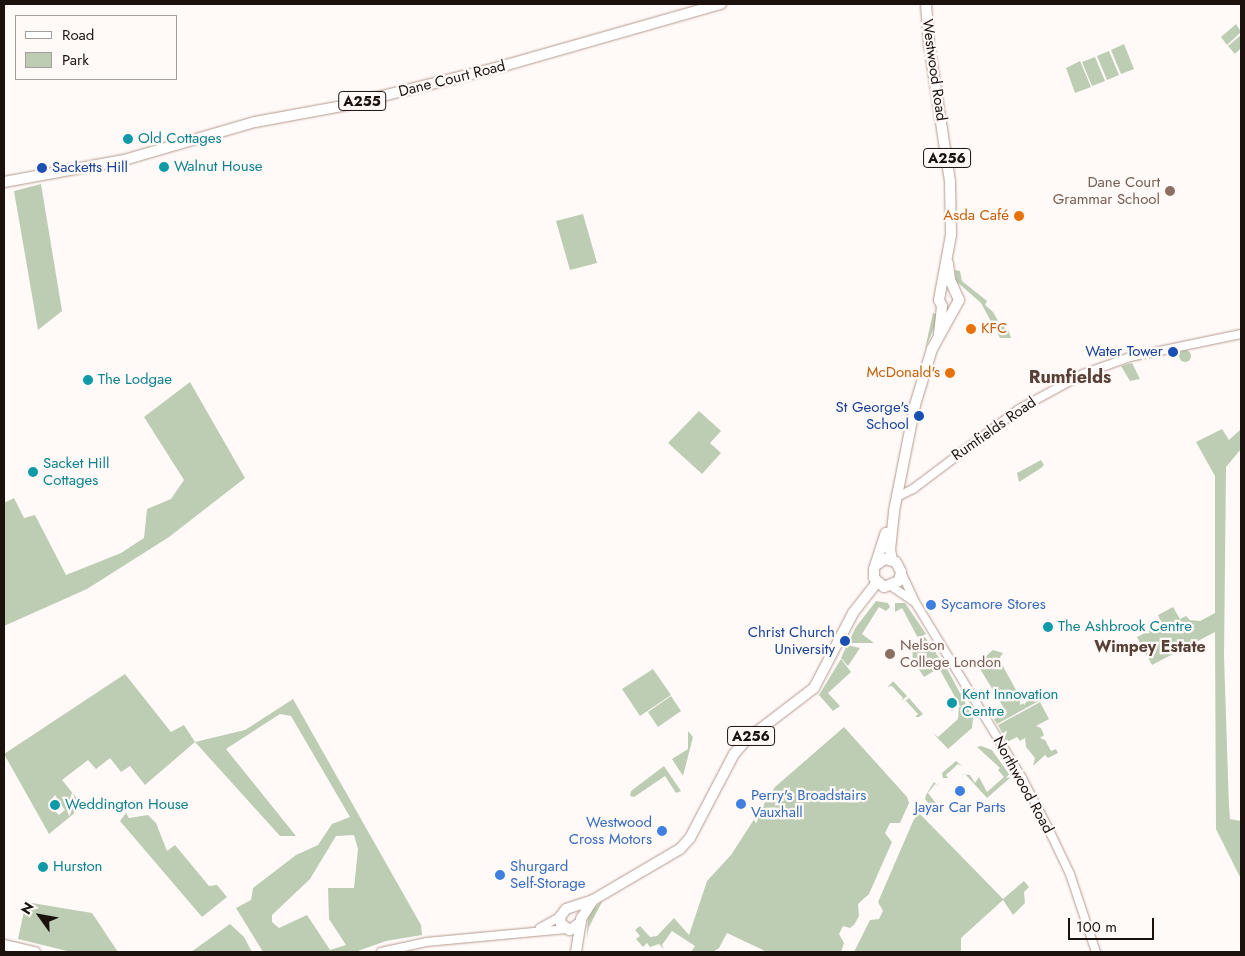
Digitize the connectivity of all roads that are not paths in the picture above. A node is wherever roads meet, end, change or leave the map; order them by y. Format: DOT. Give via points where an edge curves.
graph roads {
  1 [pos="721,4"];
  2 [pos="926,4"];
  3 [pos="4,182"];
  4 [pos="948,255"];
  5 [pos="954,290"];
  6 [pos="941,293"];
  7 [pos="942,306"];
  8 [pos="954,308"];
  9 [pos="939,334"];
  10 [pos="1241,334"];
  11 [pos="897,498"];
  12 [pos="894,511"];
  13 [pos="892,560"];
  14 [pos="876,565"];
  15 [pos="902,572"];
  16 [pos="877,582"];
  17 [pos="890,587"];
  18 [pos="915,602"];
  19 [pos="851,619"];
  20 [pos="593,900"];
  21 [pos="573,908"];
  22 [pos="560,917"];
  23 [pos="581,921"];
  24 [pos="568,929"];
  25 [pos="534,931"];
  26 [pos="4,946"];
  27 [pos="35,952"];
  28 [pos="381,952"];
  29 [pos="576,952"];
  30 [pos="1096,952"];
  1 -- 3 [label="main road, Dane Court Road / A255" via="487,71 342,106 255,122 124,160"];
  2 -- 4 [label="main road, Westwood Road / A256" via="950,182"];
  4 -- 5 [label="main road, Westwood Road / A256"];
  4 -- 6 [label="main road, Westwood Road / A256"];
  5 -- 6 [label="main road"];
  5 -- 8 [label="main road, Westwood Road" via="959,300"];
  6 -- 7 [label="main road, Westwood Road"];
  7 -- 8 [label="main road"];
  7 -- 9 [label="main road"];
  8 -- 9 [label="main road"];
  9 -- 11 [label="main road" via="926,366 916,405"];
  10 -- 11 [label="street, Rumfields Road" via="1130,357 1083,374 1019,409"];
  11 -- 12 [label="main road"];
  12 -- 13 [label="main road"];
  12 -- 14 [label="main road"];
  13 -- 14 [label="main road" via="882,560"];
  13 -- 15 [label="main road"];
  14 -- 16 [label="main road" via="873,574"];
  15 -- 17 [label="main road, A256" via="899,581"];
  15 -- 18 [label="street, Northwood Road"];
  16 -- 17 [label="main road"];
  16 -- 19 [label="main road, A256"];
  17 -- 18 [label="street, Northwood Road"];
  17 -- 19 [label="main road, A256"];
  18 -- 30 [label="street, Northwood Road" via="1035,804 1070,874"];
  19 -- 20 [label="main road, A256" via="814,688 746,740 734,754 690,838 680,850"];
  20 -- 21 [label="main road, A256"];
  20 -- 23 [label="main road, A256"];
  21 -- 22 [label="main road, A256" via="566,909"];
  21 -- 23 [label="main road"];
  22 -- 24 [label="main road, A256"];
  22 -- 25 [label="street"];
  23 -- 24 [label="main road, A256"];
  23 -- 29 [label="main road, A256"];
  24 -- 25 [label="street"];
  24 -- 29 [label="main road, A256"];
  25 -- 28 [label="street" via="426,942"];
  26 -- 27 [label="main road"];
}
